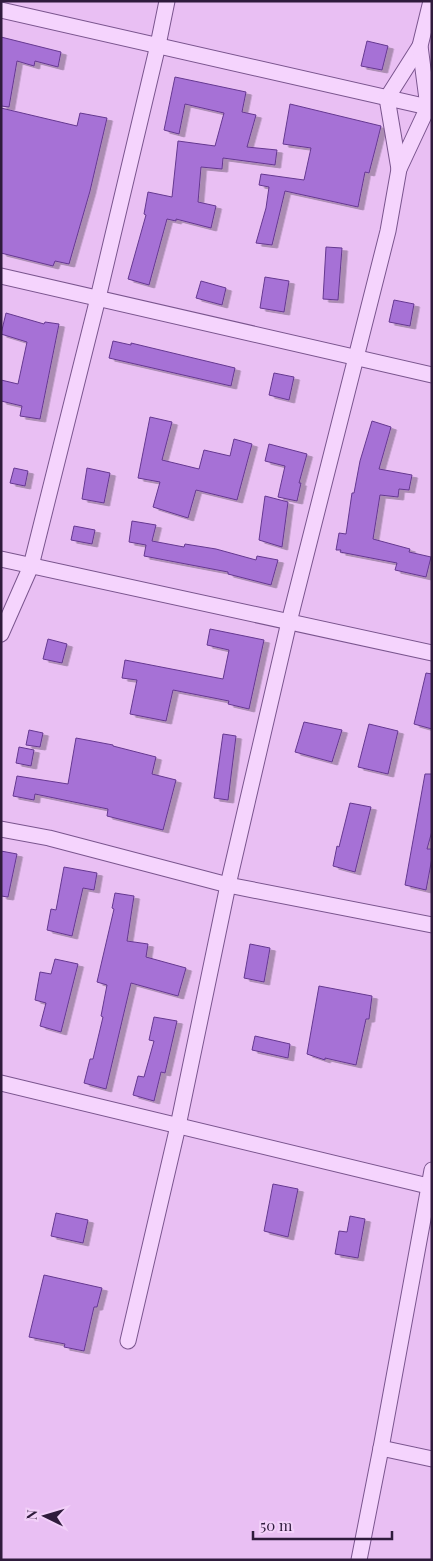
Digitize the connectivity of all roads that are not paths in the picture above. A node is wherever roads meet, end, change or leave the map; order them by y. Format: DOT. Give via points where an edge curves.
graph roads {
  1 [pos="167,1"];
  2 [pos="431,1"];
  3 [pos="1,10"];
  4 [pos="158,46"];
  5 [pos="420,46"];
  6 [pos="387,98"];
  7 [pos="430,107"];
  8 [pos="399,169"];
  9 [pos="1,276"];
  10 [pos="98,298"];
  11 [pos="355,358"];
  12 [pos="432,376"];
  13 [pos="1,559"];
  14 [pos="31,566"];
  15 [pos="289,622"];
  16 [pos="1,634"];
  17 [pos="432,653"];
  18 [pos="1,829"];
  19 [pos="228,885"];
  20 [pos="432,925"];
  21 [pos="1,1083"];
  22 [pos="178,1126"];
  23 [pos="432,1170"];
  24 [pos="430,1187"];
  25 [pos="128,1341"];
  26 [pos="382,1448"];
  27 [pos="432,1459"];
  28 [pos="359,1560"];
  1 -- 4 [label="street"];
  2 -- 5 [label="street"];
  3 -- 4 [label="street"];
  4 -- 6 [label="street"];
  4 -- 10 [label="street"];
  5 -- 6 [label="street"];
  5 -- 7 [label="street"];
  6 -- 7 [label="street"];
  6 -- 8 [label="street"];
  7 -- 8 [label="street"];
  8 -- 11 [label="street" via="388,231"];
  9 -- 10 [label="street"];
  10 -- 11 [label="street"];
  10 -- 14 [label="street"];
  11 -- 12 [label="street"];
  11 -- 15 [label="street"];
  13 -- 14 [label="street"];
  14 -- 15 [label="street"];
  14 -- 16 [label="street"];
  15 -- 17 [label="street"];
  15 -- 19 [label="street"];
  18 -- 19 [label="street" via="49,838"];
  19 -- 20 [label="street"];
  19 -- 22 [label="street"];
  21 -- 22 [label="street"];
  22 -- 24 [label="street"];
  22 -- 25 [label="street"];
  23 -- 24 [label="street"];
  24 -- 26 [label="street"];
  26 -- 27 [label="street"];
  26 -- 28 [label="street"];
}
